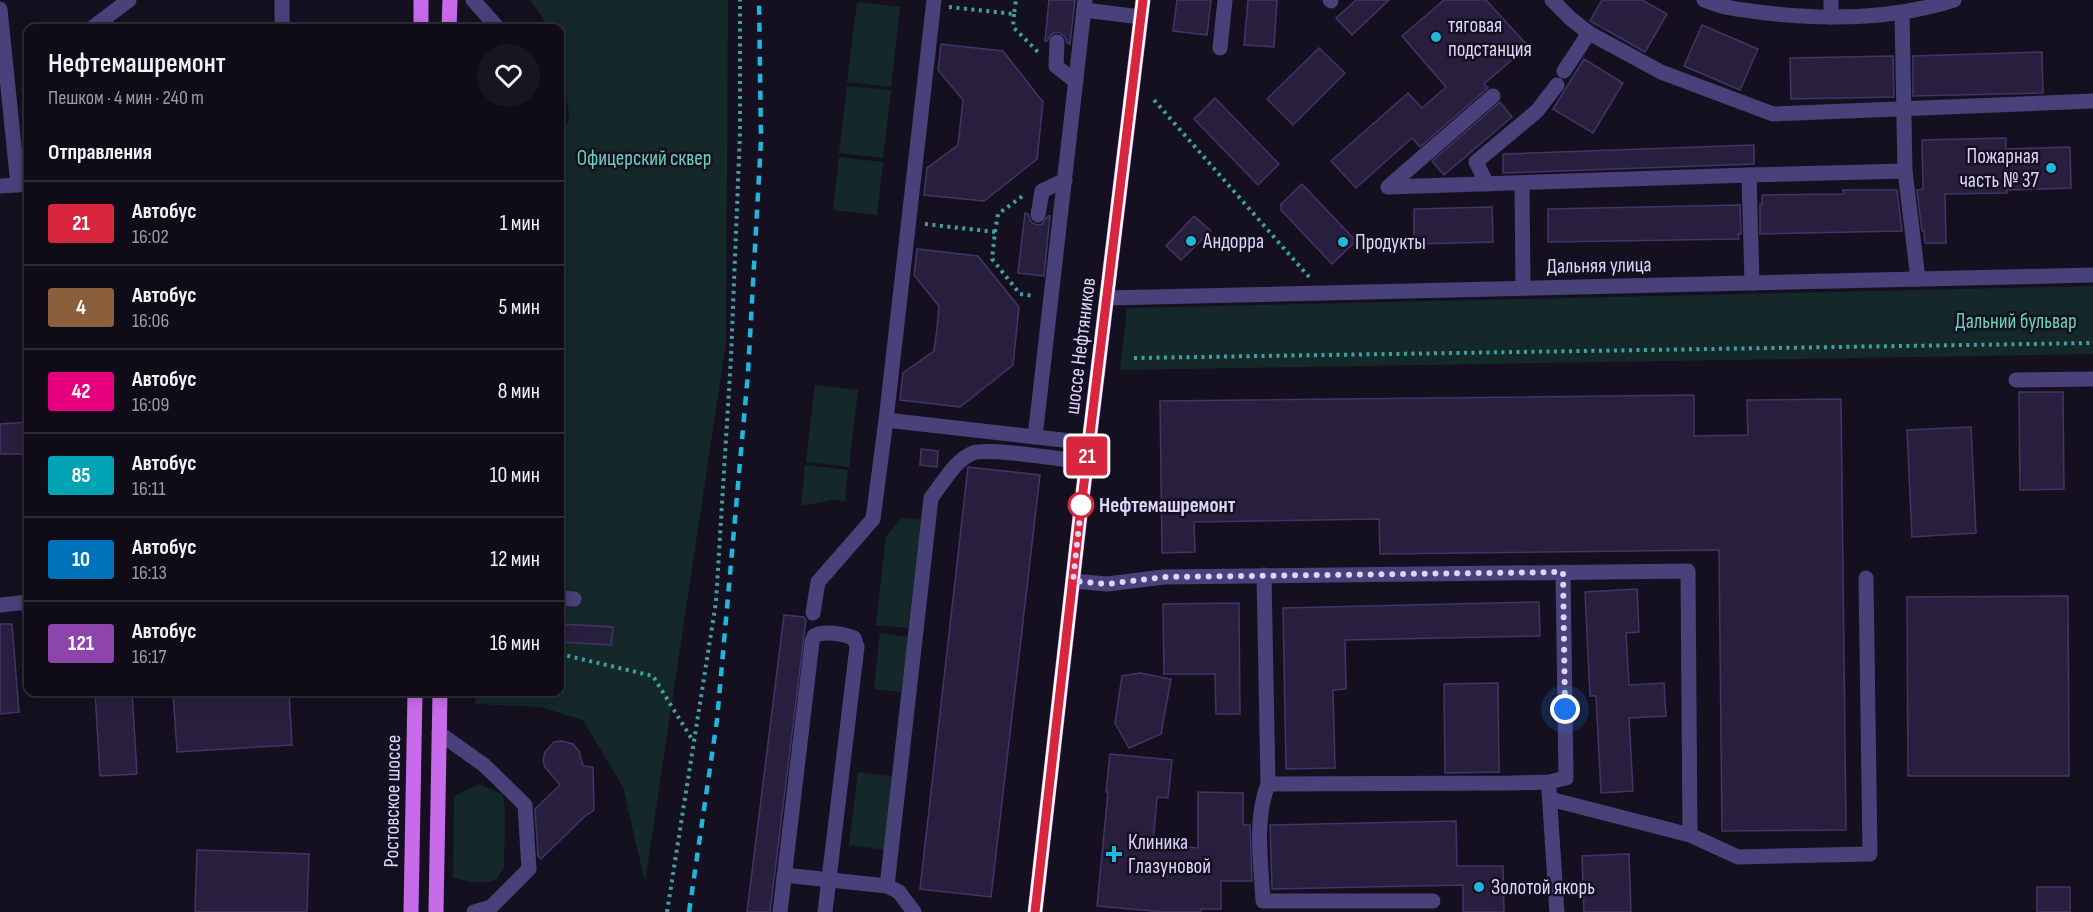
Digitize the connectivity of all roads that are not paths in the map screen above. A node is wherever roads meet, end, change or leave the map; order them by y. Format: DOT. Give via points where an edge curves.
graph roads {
  1 [pos="129,0"];
  2 [pos="282,0"];
  3 [pos="421,0"];
  4 [pos="450,0"];
  5 [pos="473,0"];
  6 [pos="1143,0"];
  7 [pos="1225,0"];
  8 [pos="1552,0"];
  9 [pos="1704,0"];
  10 [pos="1831,0"];
  11 [pos="1954,0"];
  12 [pos="934,3"];
  13 [pos="1084,5"];
  14 [pos="0,9"];
  15 [pos="1902,13"];
  16 [pos="1141,17"];
  17 [pos="1831,17"];
  18 [pos="97,24"];
  19 [pos="282,24"];
  20 [pos="421,24"];
  21 [pos="449,24"];
  22 [pos="494,24"];
  23 [pos="1589,33"];
  24 [pos="1057,42"];
  25 [pos="1220,48"];
  26 [pos="1564,71"];
  27 [pos="1076,82"];
  28 [pos="1557,85"];
  29 [pos="1493,96"];
  30 [pos="2093,101"];
  31 [pos="1904,110"];
  32 [pos="1905,171"];
  33 [pos="1749,175"];
  34 [pos="1065,180"];
  35 [pos="1522,183"];
  36 [pos="1487,184"];
  37 [pos="0,186"];
  38 [pos="1038,215"];
  39 [pos="2093,275"];
  40 [pos="1918,279"];
  41 [pos="1752,283"];
  42 [pos="1523,288"];
  43 [pos="1107,298"];
  44 [pos="2093,370"];
  45 [pos="2093,379"];
  46 [pos="2016,380"];
  47 [pos="2093,389"];
  48 [pos="886,420"];
  49 [pos="1035,437"];
  50 [pos="1089,443"];
  51 [pos="1086,462"];
  52 [pos="1563,572"];
  53 [pos="1264,575"];
  54 [pos="1866,578"];
  55 [pos="1073,581"];
  56 [pos="24,602"];
  57 [pos="0,605"];
  58 [pos="813,614"];
  59 [pos="415,696"];
  60 [pos="440,696"];
  61 [pos="440,733"];
  62 [pos="1548,782"];
  63 [pos="1268,784"];
  64 [pos="1550,800"];
  65 [pos="1690,835"];
  66 [pos="784,875"];
  67 [pos="828,880"];
  68 [pos="887,886"];
  69 [pos="1433,901"];
  70 [pos="411,912"];
  71 [pos="436,912"];
  72 [pos="474,912"];
  73 [pos="780,912"];
  74 [pos="825,912"];
  75 [pos="914,912"];
  76 [pos="1035,912"];
  77 [pos="1557,912"];
  1 -- 18 [label="street"];
  2 -- 19 [label="street"];
  3 -- 20 [label="main road"];
  4 -- 21 [label="main road"];
  5 -- 22 [label="street"];
  6 -- 16 [label="main road, шоссе Нефтяников"];
  7 -- 25 [label="street"];
  8 -- 23 [label="street"];
  9 -- 17 [label="street" via="1718,7"];
  10 -- 17 [label="street"];
  11 -- 15 [label="street"];
  12 -- 48 [label="street"];
  13 -- 16 [label="street"];
  13 -- 27 [label="street"];
  14 -- 37 [label="street" via="18,185"];
  15 -- 17 [label="street"];
  15 -- 31 [label="street"];
  16 -- 43 [label="main road, шоссе Нефтяников"];
  23 -- 26 [label="street"];
  23 -- 31 [label="street" via="1661,72 1773,114"];
  24 -- 27 [label="street" via="1055,61 1059,70"];
  27 -- 34 [label="street"];
  28 -- 36 [label="street" via="1537,111 1476,162"];
  29 -- 36 [label="street" via="1388,187"];
  30 -- 31 [label="street"];
  31 -- 32 [label="street"];
  32 -- 33 [label="street"];
  32 -- 40 [label="street"];
  33 -- 35 [label="street"];
  33 -- 41 [label="street"];
  34 -- 38 [label="street" via="1046,188 1040,196"];
  34 -- 49 [label="street"];
  35 -- 36 [label="street"];
  35 -- 42 [label="street"];
  39 -- 40 [label="street, Дальняя улица"];
  40 -- 41 [label="street, Дальняя улица"];
  41 -- 42 [label="street, Дальняя улица"];
  42 -- 43 [label="street, Дальняя улица"];
  43 -- 50 [label="main road, шоссе Нефтяников"];
  44 -- 45 [label="street"];
  45 -- 46 [label="street"];
  45 -- 47 [label="street"];
  48 -- 49 [label="street"];
  48 -- 58 [label="street" via="873,519 818,582"];
  49 -- 50 [label="street"];
  50 -- 51 [label="main road, шоссе Нефтяников"];
  51 -- 55 [label="main road, шоссе Нефтяников"];
  51 -- 68 [label="street" via="974,453 959,463 931,498"];
  52 -- 53 [label="street"];
  52 -- 62 [label="street" via="1566,778"];
  52 -- 65 [label="street" via="1688,571"];
  53 -- 55 [label="street" via="1164,577 1107,584"];
  53 -- 63 [label="street"];
  54 -- 65 [label="street" via="1870,854 1738,856"];
  55 -- 76 [label="main road, шоссе Нефтяников"];
  56 -- 57 [label="street"];
  59 -- 70 [label="main road, Ростовское шоссе"];
  60 -- 61 [label="main road"];
  61 -- 71 [label="main road"];
  61 -- 72 [label="street" via="484,765 525,805 529,869 491,907"];
  62 -- 63 [label="street"];
  62 -- 64 [label="street"];
  63 -- 69 [label="street" via="1259,828 1263,901"];
  64 -- 65 [label="street"];
  64 -- 77 [label="street"];
  66 -- 67 [label="street"];
  66 -- 67 [label="street" via="812,642 814,636 823,633 849,636 857,646"];
  66 -- 73 [label="street"];
  67 -- 68 [label="street"];
  67 -- 74 [label="street"];
  68 -- 75 [label="street" via="899,892"];
}
